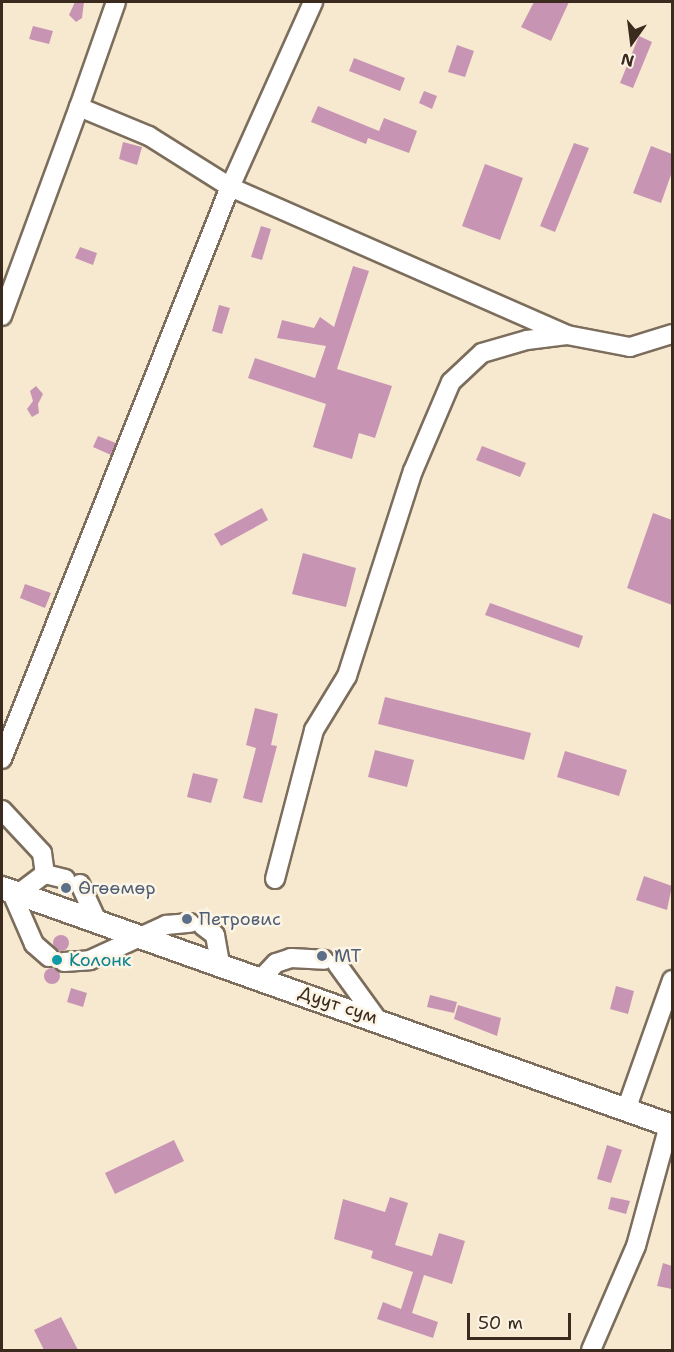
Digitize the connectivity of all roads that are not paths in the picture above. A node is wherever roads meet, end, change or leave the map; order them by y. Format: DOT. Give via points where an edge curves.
graph roads {
  1 [pos="116,2"];
  2 [pos="313,2"];
  3 [pos="79,107"];
  4 [pos="230,187"];
  5 [pos="2,316"];
  6 [pos="672,334"];
  7 [pos="567,335"];
  8 [pos="2,759"];
  9 [pos="2,810"];
  10 [pos="45,874"];
  11 [pos="275,879"];
  12 [pos="10,891"];
  13 [pos="97,921"];
  14 [pos="139,936"];
  15 [pos="220,964"];
  16 [pos="261,979"];
  17 [pos="672,980"];
  18 [pos="377,1019"];
  19 [pos="626,1110"];
  20 [pos="671,1126"];
  21 [pos="591,1350"];
  1 -- 3 [label="street"];
  2 -- 4 [label="street"];
  3 -- 4 [label="street" via="149,136"];
  3 -- 5 [label="street"];
  4 -- 7 [label="street"];
  4 -- 8 [label="street"];
  6 -- 7 [label="street" via="630,346"];
  7 -- 11 [label="street" via="527,340 482,353 451,382 413,471 347,676 314,729"];
  9 -- 10 [label="street" via="42,853"];
  10 -- 12 [label="street"];
  10 -- 13 [label="street" via="73,881"];
  12 -- 13 [label="main road, Дуут сум"];
  12 -- 14 [label="street" via="33,944 57,960 90,960"];
  13 -- 14 [label="main road, Дуут сум"];
  14 -- 15 [label="main road, Дуут сум"];
  14 -- 15 [label="street" via="166,925 197,925 215,935"];
  15 -- 16 [label="main road, Дуут сум"];
  16 -- 18 [label="main road, Дуут сум"];
  16 -- 18 [label="street" via="276,963 291,958 331,962"];
  17 -- 19 [label="street"];
  18 -- 19 [label="main road, Дуут сум"];
  19 -- 20 [label="main road, Дуут сум"];
  20 -- 21 [label="street" via="636,1246"];
}
